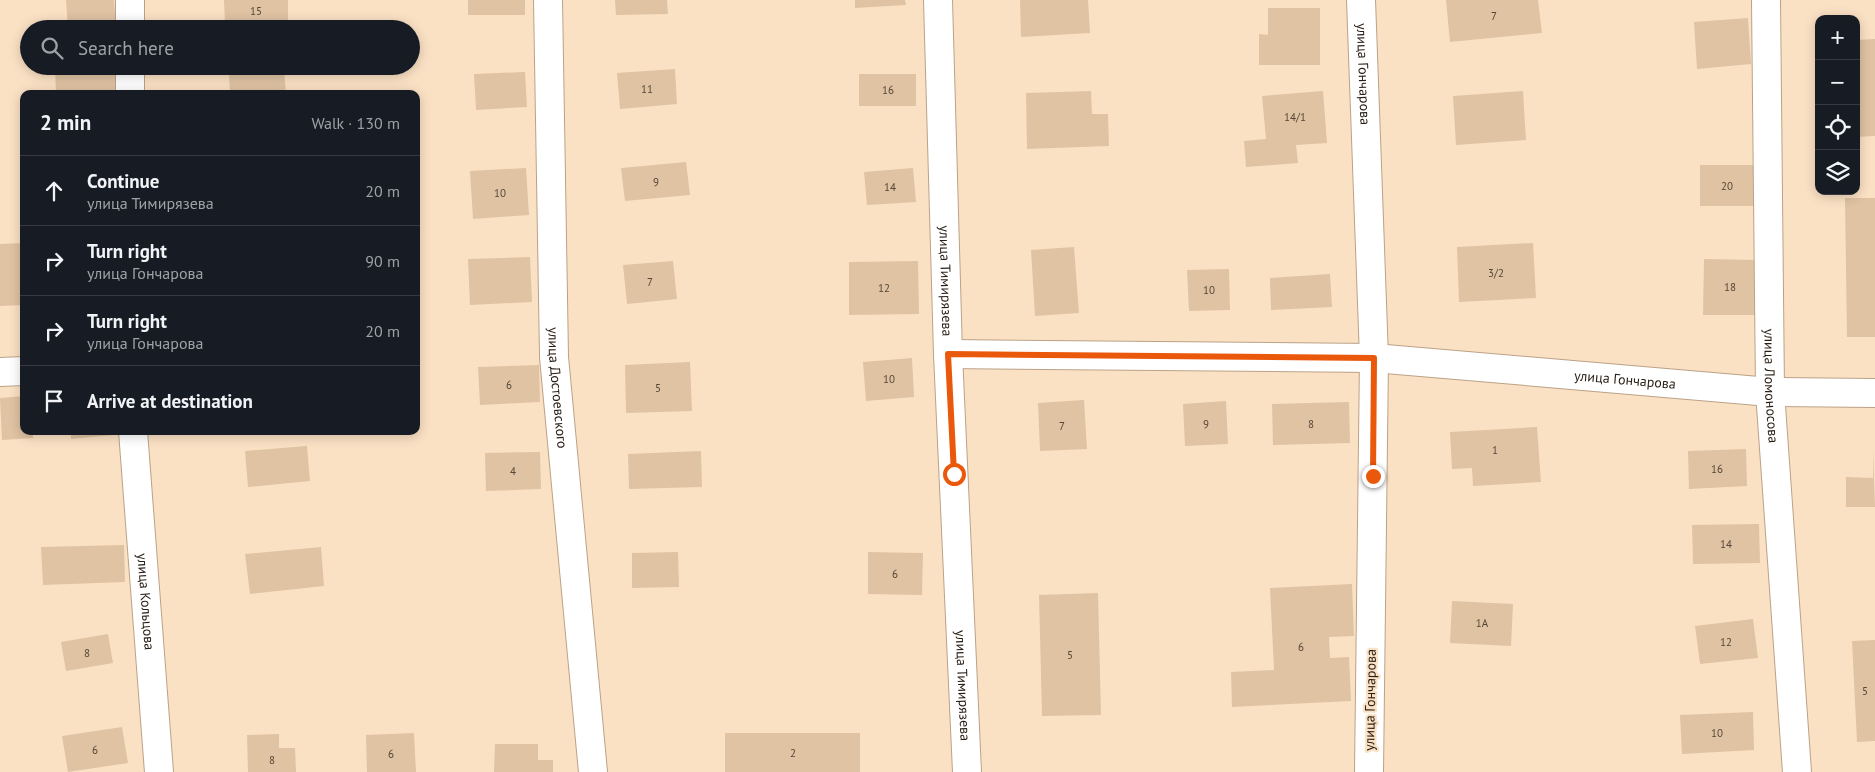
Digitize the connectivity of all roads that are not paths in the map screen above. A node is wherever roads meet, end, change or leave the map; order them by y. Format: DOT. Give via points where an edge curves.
graph roads {
  1 [pos="130,0"];
  2 [pos="548,0"];
  3 [pos="938,0"];
  4 [pos="1361,0"];
  5 [pos="1766,0"];
  6 [pos="130,20"];
  7 [pos="130,75"];
  8 [pos="130,90"];
  9 [pos="948,354"];
  10 [pos="1374,358"];
  11 [pos="20,371"];
  12 [pos="0,372"];
  13 [pos="1770,392"];
  14 [pos="1875,393"];
  15 [pos="133,435"];
  16 [pos="159,772"];
  17 [pos="593,772"];
  18 [pos="967,772"];
  19 [pos="1369,772"];
  20 [pos="1796,772"];
  1 -- 6 [label="street"];
  2 -- 17 [label="street, улица Достоевского" via="554,357"];
  3 -- 9 [label="street, улица Тимирязева"];
  4 -- 10 [label="street, улица Гончарова"];
  5 -- 13 [label="street, улица Ломоносова"];
  7 -- 8 [label="street"];
  9 -- 10 [label="street, улица Гончарова"];
  9 -- 18 [label="street, улица Тимирязева"];
  10 -- 13 [label="street, улица Гончарова"];
  10 -- 19 [label="street, улица Гончарова"];
  11 -- 12 [label="street"];
  13 -- 14 [label="street, улица Гончарова"];
  13 -- 20 [label="street, улица Ломоносова"];
  15 -- 16 [label="street, улица Кольцова"];
}
